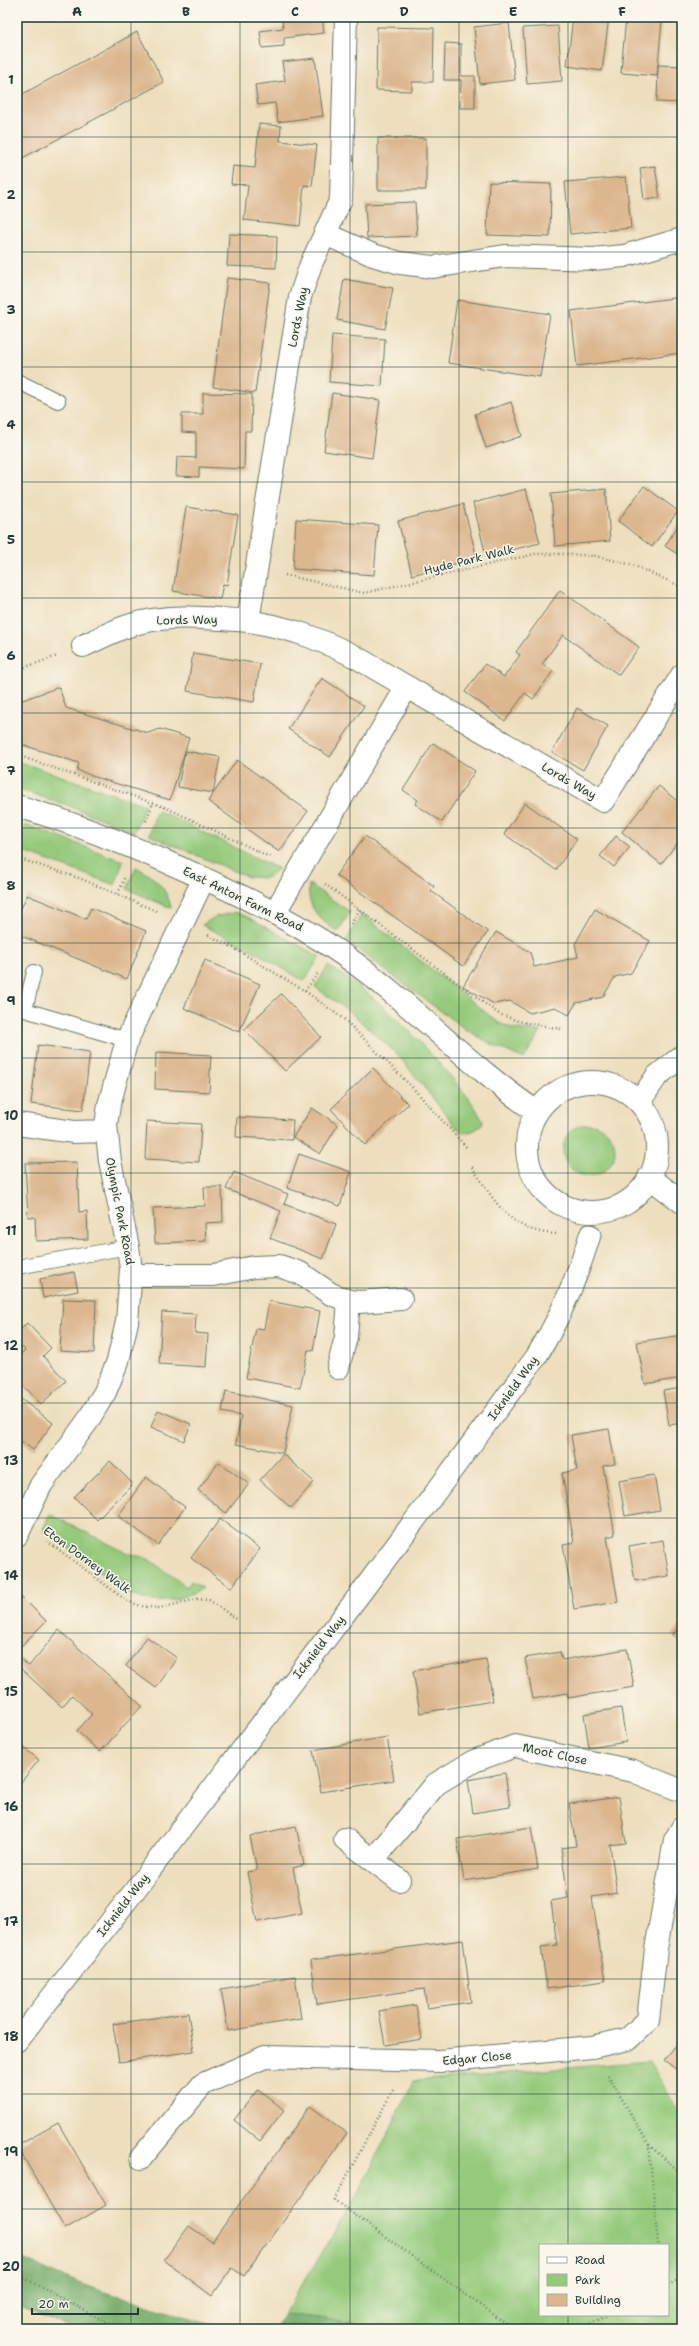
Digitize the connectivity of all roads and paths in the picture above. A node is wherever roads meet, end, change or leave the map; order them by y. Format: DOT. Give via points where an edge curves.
graph roads {
  1 [pos="346,17"];
  2 [pos="325,234"];
  3 [pos="682,239"];
  4 [pos="17,381"];
  5 [pos="58,401"];
  6 [pos="257,570"];
  7 [pos="682,587"];
  8 [pos="248,622"];
  9 [pos="83,646"];
  10 [pos="17,670"];
  11 [pos="682,675"];
  12 [pos="406,688"];
  13 [pos="17,806"];
  14 [pos="17,858"];
  15 [pos="204,878"];
  16 [pos="275,912"];
  17 [pos="162,914"];
  18 [pos="173,944"];
  19 [pos="34,972"];
  20 [pos="127,1040"];
  21 [pos="682,1056"];
  22 [pos="639,1102"];
  23 [pos="538,1112"];
  24 [pos="17,1124"];
  25 [pos="106,1131"];
  26 [pos="468,1149"];
  27 [pos="472,1167"];
  28 [pos="649,1177"];
  29 [pos="682,1202"];
  30 [pos="590,1235"];
  31 [pos="128,1247"];
  32 [pos="17,1267"];
  33 [pos="131,1275"];
  34 [pos="401,1299"];
  35 [pos="349,1301"];
  36 [pos="338,1368"];
  37 [pos="19,1529"];
  38 [pos="238,1620"];
  39 [pos="682,1791"];
  40 [pos="682,1828"];
  41 [pos="345,1839"];
  42 [pos="373,1860"];
  43 [pos="399,1880"];
  44 [pos="17,2041"];
  45 [pos="592,2047"];
  46 [pos="409,2060"];
  47 [pos="649,2145"];
  48 [pos="141,2158"];
  49 [pos="682,2174"];
  50 [pos="658,2244"];
  51 [pos="17,2274"];
  52 [pos="682,2278"];
  53 [pos="669,2284"];
  54 [pos="606,2316"];
  55 [pos="119,2329"];
  56 [pos="517,2329"];
  57 [pos="580,2329"];
  1 -- 2 [label="street, Lords Way" via="341,200"];
  2 -- 3 [label="street" via="373,255 400,263 433,267 505,256 593,259 624,256"];
  2 -- 6 [label="street, Lords Way" via="300,297"];
  4 -- 5 [label="lane"];
  6 -- 7 [label="path, Hyde Park Walk" via="364,593 534,554 567,554 595,556 633,565"];
  6 -- 8 [label="street, Lords Way"];
  8 -- 9 [label="street, Lords Way" via="167,618 127,626"];
  8 -- 12 [label="street, Lords Way" via="278,626 313,636 354,656"];
  9 -- 10 [label="path"];
  11 -- 12 [label="street, Lords Way" via="603,801"];
  12 -- 16 [label="street"];
  13 -- 15 [label="street, East Anton Farm Road" via="74,824"];
  14 -- 17 [label="path" via="78,878"];
  15 -- 16 [label="street, East Anton Farm Road"];
  15 -- 18 [label="street, Olympic Park Road"];
  16 -- 23 [label="street, East Anton Farm Road" via="309,932 384,985 512,1095"];
  18 -- 20 [label="street, Olympic Park Road"];
  18 -- 26 [label="path" via="193,955 206,934 305,991 345,1020 412,1087"];
  19 -- 20 [label="lane" via="24,1010"];
  20 -- 25 [label="street, Olympic Park Road" via="114,1084"];
  21 -- 22 [label="street" via="657,1076"];
  22 -- 23 [label="street" via="614,1086 586,1083 558,1092 546,1101"];
  22 -- 28 [label="street" via="647,1113 656,1138 657,1152"];
  23 -- 28 [label="street" via="528,1136 529,1162 540,1186 560,1204 586,1212 609,1210 632,1198 642,1189"];
  24 -- 25 [label="street" via="74,1132"];
  25 -- 31 [label="street, Olympic Park Road" via="113,1180"];
  27 -- 30 [label="path" via="507,1216 523,1227 555,1234"];
  28 -- 29 [label="street"];
  30 -- 44 [label="street, Icknield Way" via="553,1330 536,1357 360,1594"];
  31 -- 32 [label="lane"];
  31 -- 33 [label="street, Olympic Park Road"];
  33 -- 35 [label="street" via="214,1275 254,1267 279,1266 300,1273 331,1294"];
  33 -- 37 [label="street, Olympic Park Road" via="127,1322 112,1377 87,1422 40,1485"];
  34 -- 35 [label="street"];
  35 -- 36 [label="street" via="346,1337"];
  37 -- 38 [label="path, Eton Dorney Walk" via="127,1601 159,1608 198,1599 209,1600"];
  39 -- 42 [label="street, Moot Close" via="633,1771 515,1746 474,1761 436,1784"];
  40 -- 45 [label="street, Edgar Close" via="675,1840 656,1949 648,2020 628,2039"];
  41 -- 42 [label="street"];
  42 -- 43 [label="street"];
  45 -- 46 [label="street, Edgar Close" via="439,2061"];
  45 -- 47 [label="path"];
  46 -- 48 [label="street, Edgar Close" via="265,2057 203,2084"];
  46 -- 56 [label="path" via="334,2200 512,2328"];
  47 -- 49 [label="path"];
  47 -- 50 [label="path"];
  51 -- 55 [label="path"];
  52 -- 53 [label="path"];
  54 -- 57 [label="path"];
}
